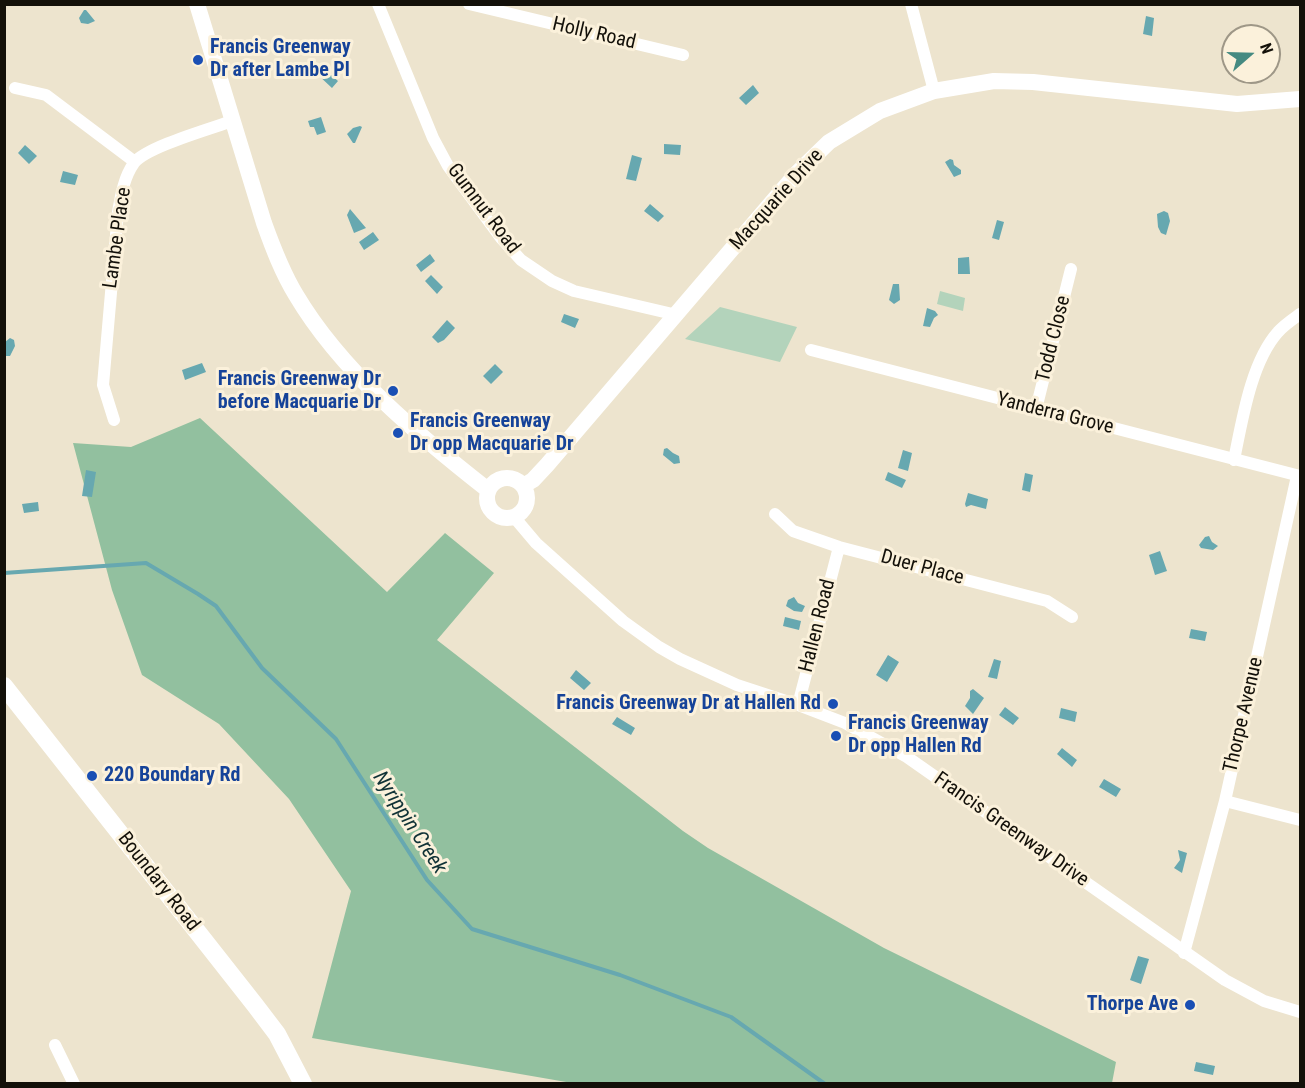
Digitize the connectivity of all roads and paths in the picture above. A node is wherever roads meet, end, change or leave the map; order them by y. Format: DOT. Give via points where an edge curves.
graph roads {
  1 [pos="197,4"];
  2 [pos="378,4"];
  3 [pos="469,4"];
  4 [pos="911,4"];
  5 [pos="683,55"];
  6 [pos="15,88"];
  7 [pos="934,91"];
  8 [pos="1300,99"];
  9 [pos="232,121"];
  10 [pos="135,162"];
  11 [pos="1071,269"];
  12 [pos="1300,314"];
  13 [pos="677,315"];
  14 [pos="811,350"];
  15 [pos="1036,409"];
  16 [pos="114,420"];
  17 [pos="1234,460"];
  18 [pos="1299,476"];
  19 [pos="523,486"];
  20 [pos="488,490"];
  21 [pos="775,514"];
  22 [pos="514,516"];
  23 [pos="839,547"];
  24 [pos="1072,617"];
  25 [pos="4,686"];
  26 [pos="798,705"];
  27 [pos="1225,801"];
  28 [pos="1300,820"];
  29 [pos="1184,953"];
  30 [pos="1300,1012"];
  31 [pos="55,1045"];
  32 [pos="74,1083"];
  33 [pos="303,1083"];
  1 -- 9 [label="main road"];
  2 -- 13 [label="street, Gumnut Road" via="448,166 521,260 574,291"];
  3 -- 5 [label="street, Holly Road"];
  4 -- 7 [label="street"];
  6 -- 10 [label="street" via="46,95"];
  7 -- 8 [label="main road, Macquarie Drive" via="994,81 1237,104"];
  7 -- 13 [label="main road, Macquarie Drive" via="880,111 829,142 797,173"];
  9 -- 10 [label="street, Lambe Place" via="155,149"];
  9 -- 20 [label="main road" via="277,258 327,342 365,384"];
  10 -- 16 [label="street, Lambe Place" via="123,185 118,212 103,385"];
  11 -- 15 [label="street, Todd Close"];
  12 -- 17 [label="street" via="1278,332 1258,364"];
  13 -- 19 [label="main road, Macquarie Drive" via="547,465"];
  14 -- 15 [label="street, Yanderra Grove"];
  15 -- 17 [label="street, Yanderra Grove"];
  17 -- 18 [label="street, Yanderra Grove"];
  18 -- 27 [label="street, Thorpe Avenue"];
  19 -- 20 [label="main road" via="507,477"];
  19 -- 22 [label="main road" via="526,503"];
  20 -- 22 [label="main road" via="487,502 493,512 503,518"];
  21 -- 23 [label="street, Duer Place" via="794,531"];
  22 -- 26 [label="street, Francis Greenway Drive" via="536,543 623,621 659,646 737,685"];
  23 -- 24 [label="street, Duer Place" via="1047,601"];
  23 -- 26 [label="street, Hallen Road"];
  25 -- 33 [label="main road, Boundary Road" via="277,1034"];
  26 -- 29 [label="street, Francis Greenway Drive" via="864,732 907,757"];
  27 -- 28 [label="street"];
  27 -- 29 [label="street, Thorpe Avenue"];
  29 -- 30 [label="street, Francis Greenway Drive" via="1244,991"];
  31 -- 32 [label="street"];
}
